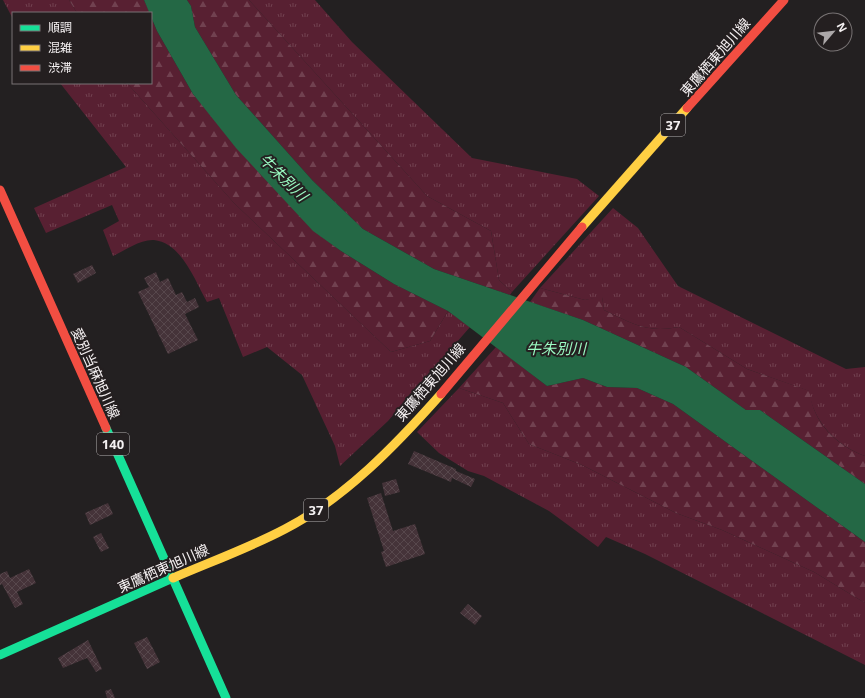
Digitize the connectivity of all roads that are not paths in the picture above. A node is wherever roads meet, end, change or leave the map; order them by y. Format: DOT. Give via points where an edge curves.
graph roads {
  1 [pos="784,0"];
  2 [pos="760,12"];
  3 [pos="0,190"];
  4 [pos="562,236"];
  5 [pos="172,578"];
  6 [pos="0,655"];
  7 [pos="226,698"];
  1 -- 5 [label="main road, 東鷹栖東旭川線 / 37" via="563,250 433,402 388,450 343,490 285,529"];
  2 -- 4 [label="main road, 東鷹栖東旭川線 / 37"];
  3 -- 5 [label="main road, 愛別当麻旭川線 / 140"];
  5 -- 6 [label="main road, 東鷹栖東旭川線 / 37"];
  5 -- 7 [label="main road, 愛別当麻旭川線 / 140"];
}
